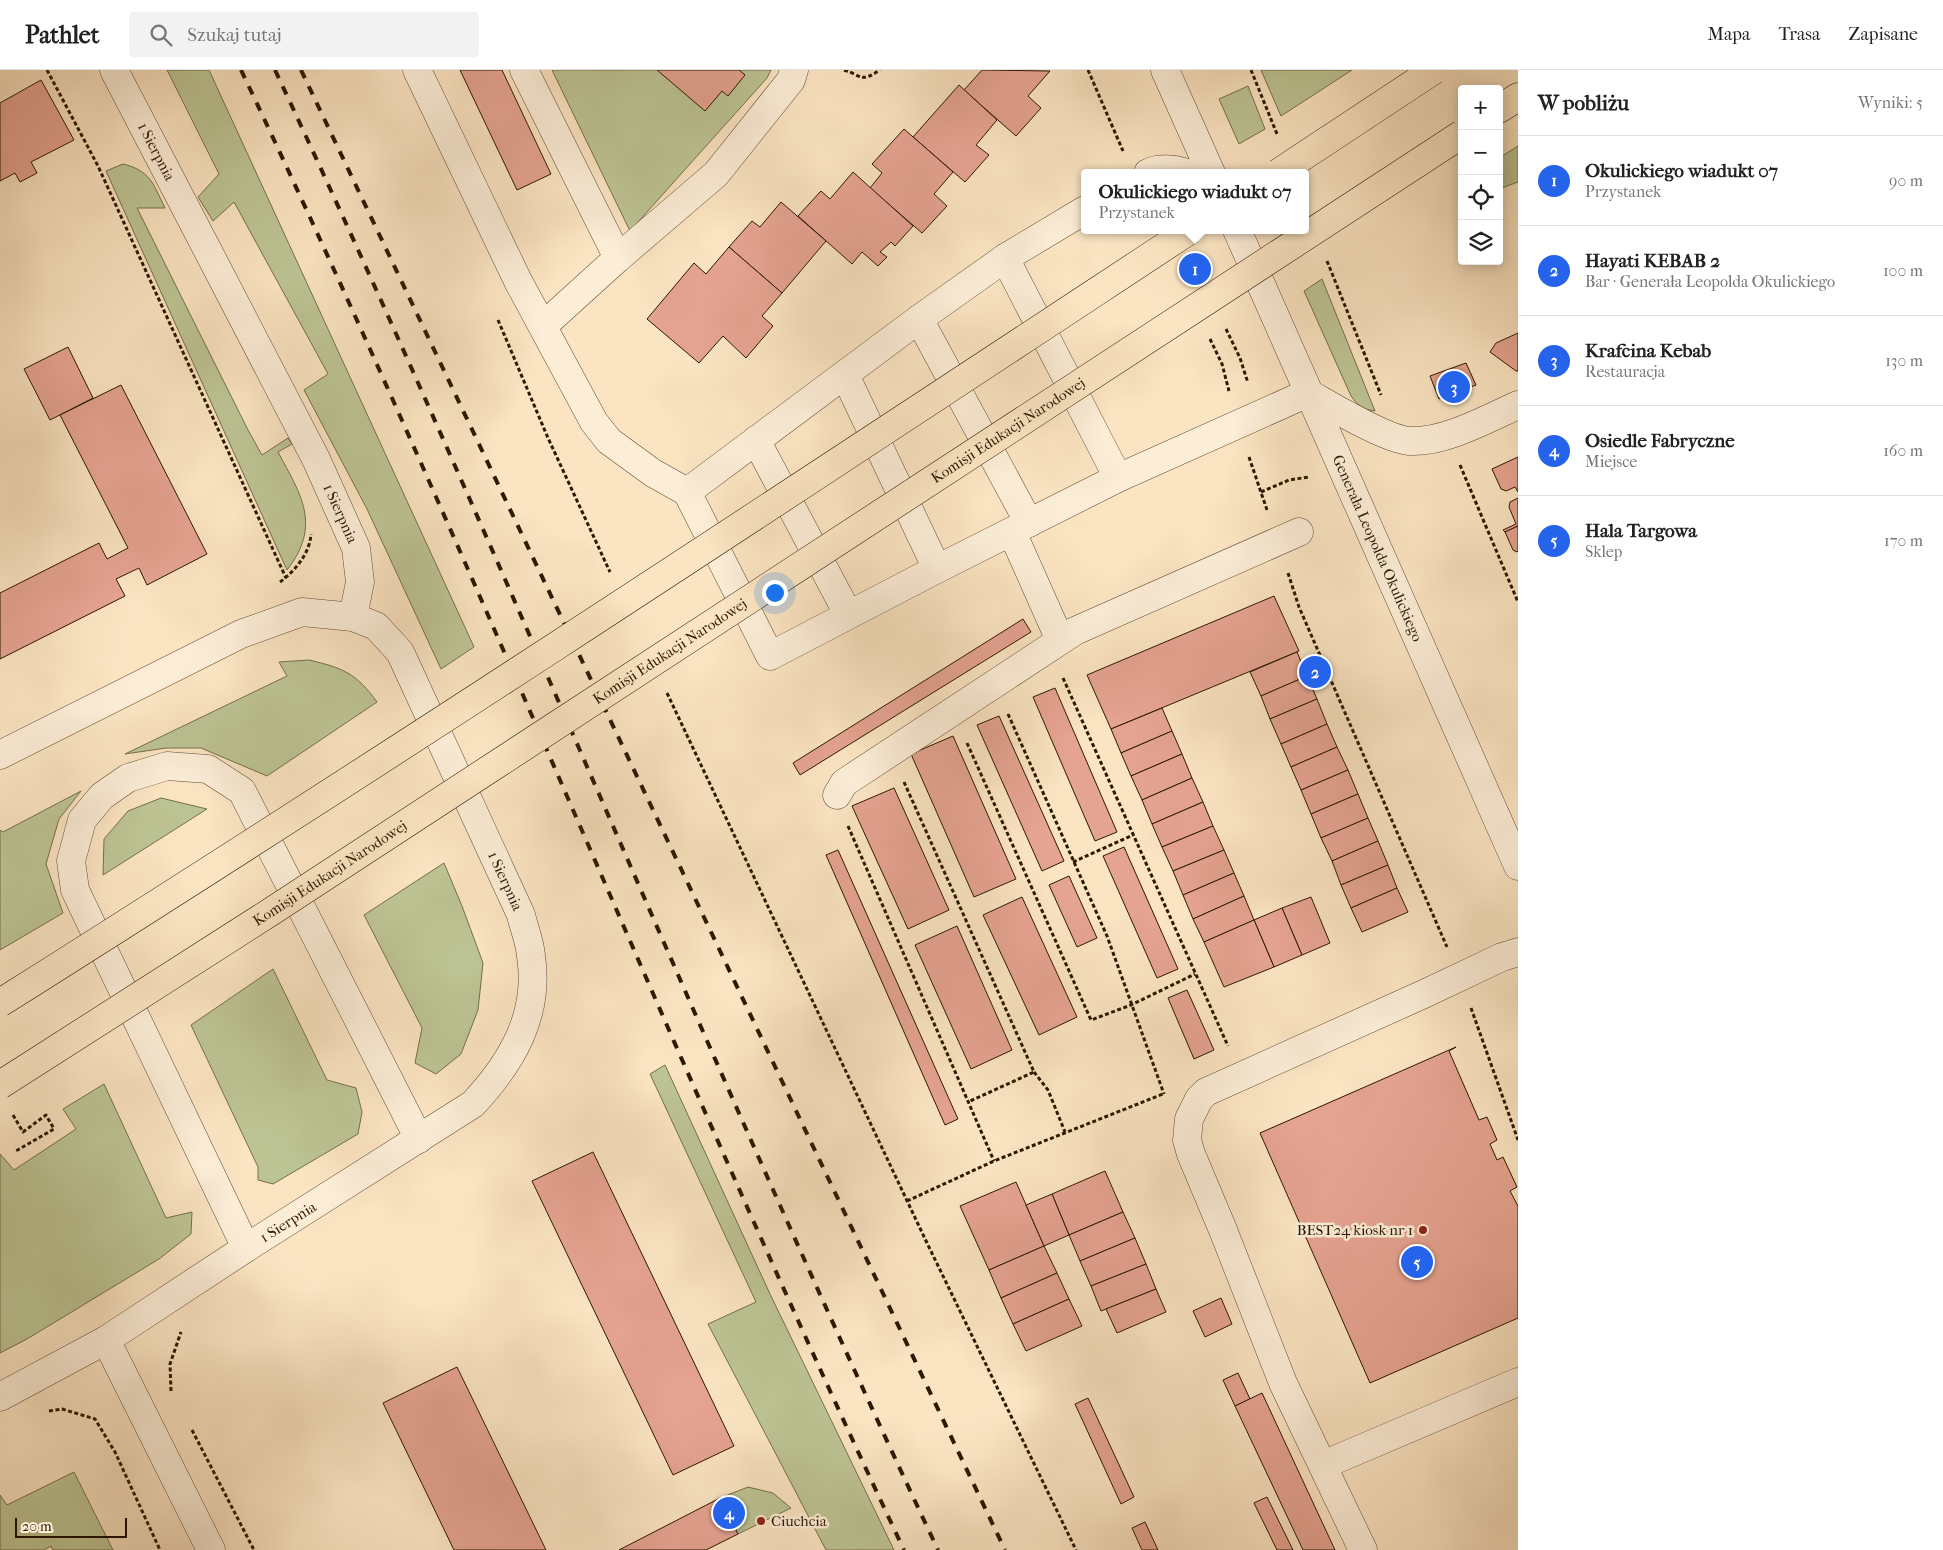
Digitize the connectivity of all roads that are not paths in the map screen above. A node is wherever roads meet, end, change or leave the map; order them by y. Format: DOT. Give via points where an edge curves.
graph roads {
  1 [pos="114,70"];
  2 [pos="417,70"];
  3 [pos="524,70"];
  4 [pos="794,70"];
  5 [pos="1165,70"];
  6 [pos="1434,70"];
  7 [pos="1518,97"];
  8 [pos="1503,106"];
  9 [pos="1458,137"];
  10 [pos="1209,169"];
  11 [pos="1284,169"];
  12 [pos="1081,212"];
  13 [pos="1184,234"];
  14 [pos="1239,234"];
  15 [pos="1309,234"];
  16 [pos="1309,234"];
  17 [pos="618,258"];
  18 [pos="1005,258"];
  19 [pos="919,319"];
  20 [pos="543,326"];
  21 [pos="845,374"];
  22 [pos="1308,393"];
  23 [pos="1518,405"];
  24 [pos="756,440"];
  25 [pos="1118,478"];
  26 [pos="687,492"];
  27 [pos="1020,528"];
  28 [pos="1299,532"];
  29 [pos="937,568"];
  30 [pos="848,614"];
  31 [pos="353,617"];
  32 [pos="1055,644"];
  33 [pos="0,755"];
  34 [pos="837,795"];
  35 [pos="1518,866"];
  36 [pos="1518,952"];
  37 [pos="0,1003"];
  38 [pos="0,1085"];
  39 [pos="420,1139"];
  40 [pos="246,1248"];
  41 [pos="106,1340"];
  42 [pos="1518,1382"];
  43 [pos="0,1397"];
  44 [pos="1322,1465"];
  45 [pos="211,1550"];
  46 [pos="1363,1550"];
  1 -- 31 [label="street, 1 Sierpnia" via="316,459 356,548 360,582"];
  2 -- 20 [label="street" via="518,281"];
  3 -- 17 [label="street"];
  4 -- 17 [label="street" via="791,80 716,174"];
  5 -- 10 [label="street"];
  6 -- 11 [label="main road, bridge"];
  7 -- 8 [label="main road"];
  9 -- 16 [label="main road, Komisji Edukacji Narodowej, bridge"];
  12 -- 18 [label="street"];
  13 -- 37 [label="main road, bridge" via="480,695"];
  14 -- 22 [label="street, Generała Leopolda Okulickiego"];
  15 -- 38 [label="main road, Komisji Edukacji Narodowej, bridge"];
  17 -- 20 [label="street"];
  18 -- 19 [label="street"];
  18 -- 25 [label="street"];
  19 -- 21 [label="street"];
  19 -- 27 [label="street"];
  20 -- 26 [label="street" via="589,414 609,442"];
  21 -- 24 [label="street"];
  21 -- 29 [label="street"];
  22 -- 23 [label="street" via="1366,425 1409,441 1448,436"];
  22 -- 25 [label="street"];
  22 -- 35 [label="street, Generała Leopolda Okulickiego"];
  24 -- 26 [label="street"];
  24 -- 30 [label="street"];
  25 -- 27 [label="street"];
  26 -- 30 [label="street" via="770,656"];
  27 -- 29 [label="street"];
  27 -- 32 [label="street"];
  28 -- 32 [label="street" via="1086,626"];
  29 -- 30 [label="street"];
  31 -- 33 [label="street" via="302,612 241,634"];
  31 -- 39 [label="street, 1 Sierpnia" via="376,626 400,652 521,915 532,955 533,992 524,1030 509,1060 473,1104"];
  32 -- 34 [label="street" via="844,782"];
  36 -- 44 [label="street" via="1502,956 1206,1092 1189,1119 1187,1130 1191,1154 1284,1383"];
  39 -- 40 [label="street, 1 Sierpnia"];
  39 -- 40 [label="street" via="242,791 208,769 167,766 128,778 102,796 82,820 71,861 75,890"];
  40 -- 41 [label="street, 1 Sierpnia"];
  41 -- 43 [label="street, 1 Sierpnia"];
  41 -- 45 [label="street"];
  42 -- 44 [label="street"];
  44 -- 46 [label="street"];
}
